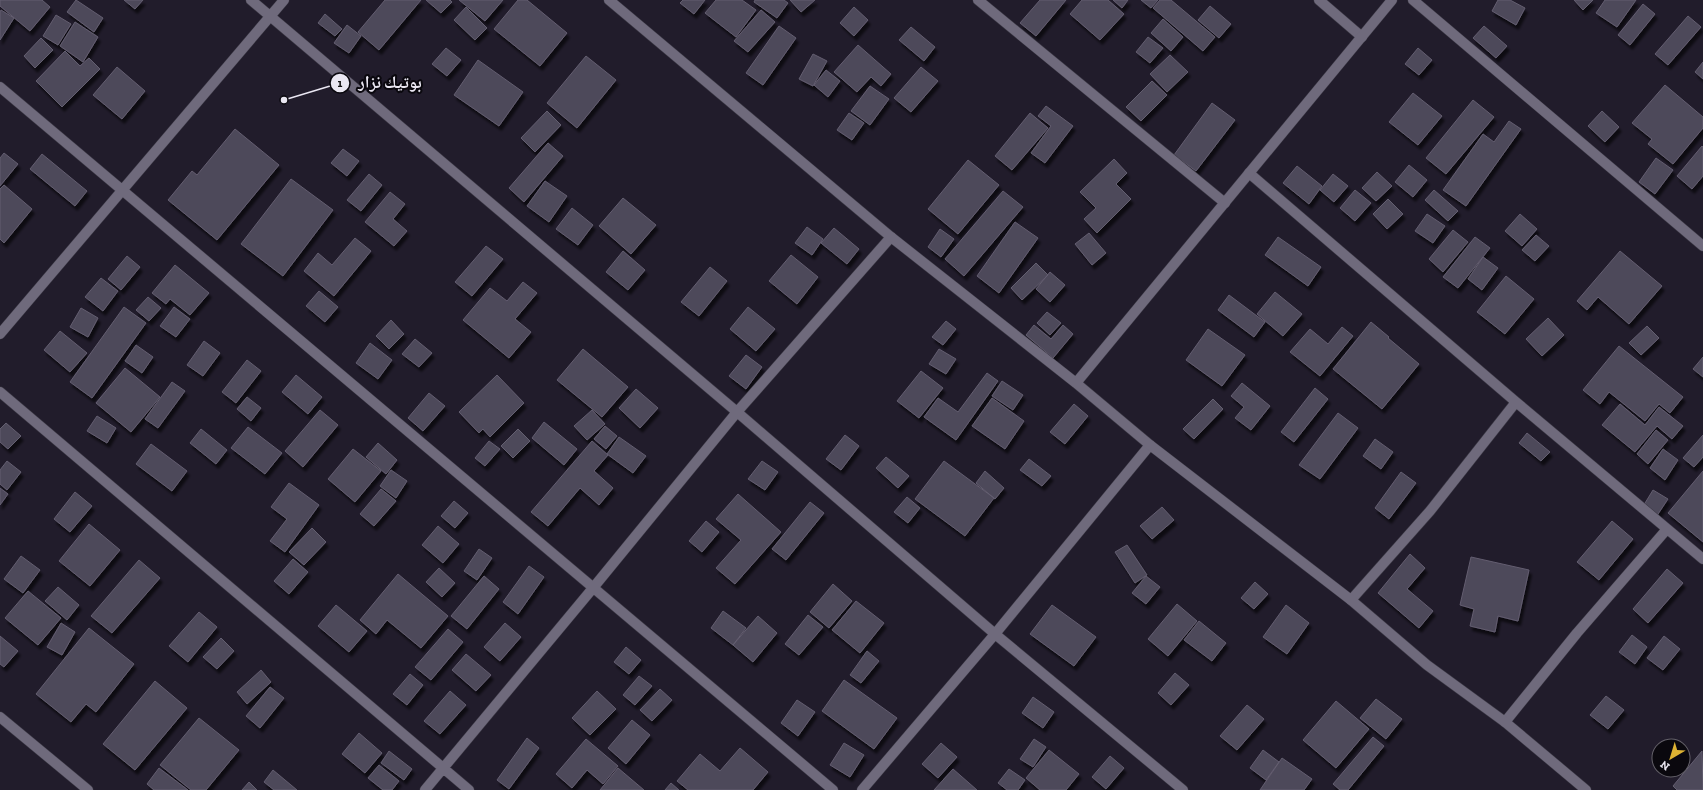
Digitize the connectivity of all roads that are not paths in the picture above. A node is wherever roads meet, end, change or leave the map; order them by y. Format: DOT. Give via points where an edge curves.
graph roads {
  1 [pos="251,0"];
  2 [pos="284,0"];
  3 [pos="609,0"];
  4 [pos="978,0"];
  5 [pos="1319,0"];
  6 [pos="1392,0"];
  7 [pos="1413,0"];
  8 [pos="270,16"];
  9 [pos="1362,36"];
  10 [pos="0,87"];
  11 [pos="1249,173"];
  12 [pos="123,189"];
  13 [pos="1225,203"];
  14 [pos="891,237"];
  15 [pos="1703,246"];
  16 [pos="0,334"];
  17 [pos="1076,383"];
  18 [pos="0,392"];
  19 [pos="1516,402"];
  20 [pos="737,412"];
  21 [pos="1150,445"];
  22 [pos="1666,529"];
  23 [pos="1703,559"];
  24 [pos="594,588"];
  25 [pos="1351,600"];
  26 [pos="995,634"];
  27 [pos="0,717"];
  28 [pos="1505,722"];
  29 [pos="443,768"];
  30 [pos="88,790"];
  31 [pos="426,790"];
  32 [pos="469,790"];
  33 [pos="833,790"];
  34 [pos="862,790"];
  35 [pos="1183,790"];
  36 [pos="1586,790"];
  1 -- 8 [label="street"];
  2 -- 8 [label="street"];
  3 -- 14 [label="street"];
  4 -- 13 [label="street"];
  5 -- 9 [label="street"];
  6 -- 9 [label="street"];
  7 -- 15 [label="street"];
  8 -- 12 [label="street"];
  8 -- 20 [label="street"];
  9 -- 11 [label="street"];
  10 -- 12 [label="street"];
  11 -- 13 [label="street"];
  11 -- 19 [label="street"];
  12 -- 16 [label="street"];
  12 -- 24 [label="street"];
  13 -- 17 [label="street"];
  14 -- 17 [label="street"];
  14 -- 20 [label="street"];
  17 -- 21 [label="street"];
  18 -- 29 [label="street"];
  19 -- 22 [label="street"];
  19 -- 25 [label="street" via="1430,511"];
  20 -- 24 [label="street"];
  20 -- 26 [label="street"];
  21 -- 25 [label="street"];
  21 -- 26 [label="street"];
  22 -- 23 [label="street"];
  22 -- 28 [label="street"];
  24 -- 29 [label="street"];
  24 -- 33 [label="street"];
  25 -- 28 [label="street" via="1427,665"];
  26 -- 34 [label="street"];
  26 -- 35 [label="street"];
  27 -- 30 [label="street"];
  28 -- 36 [label="street"];
  29 -- 31 [label="street"];
  29 -- 32 [label="street"];
}
